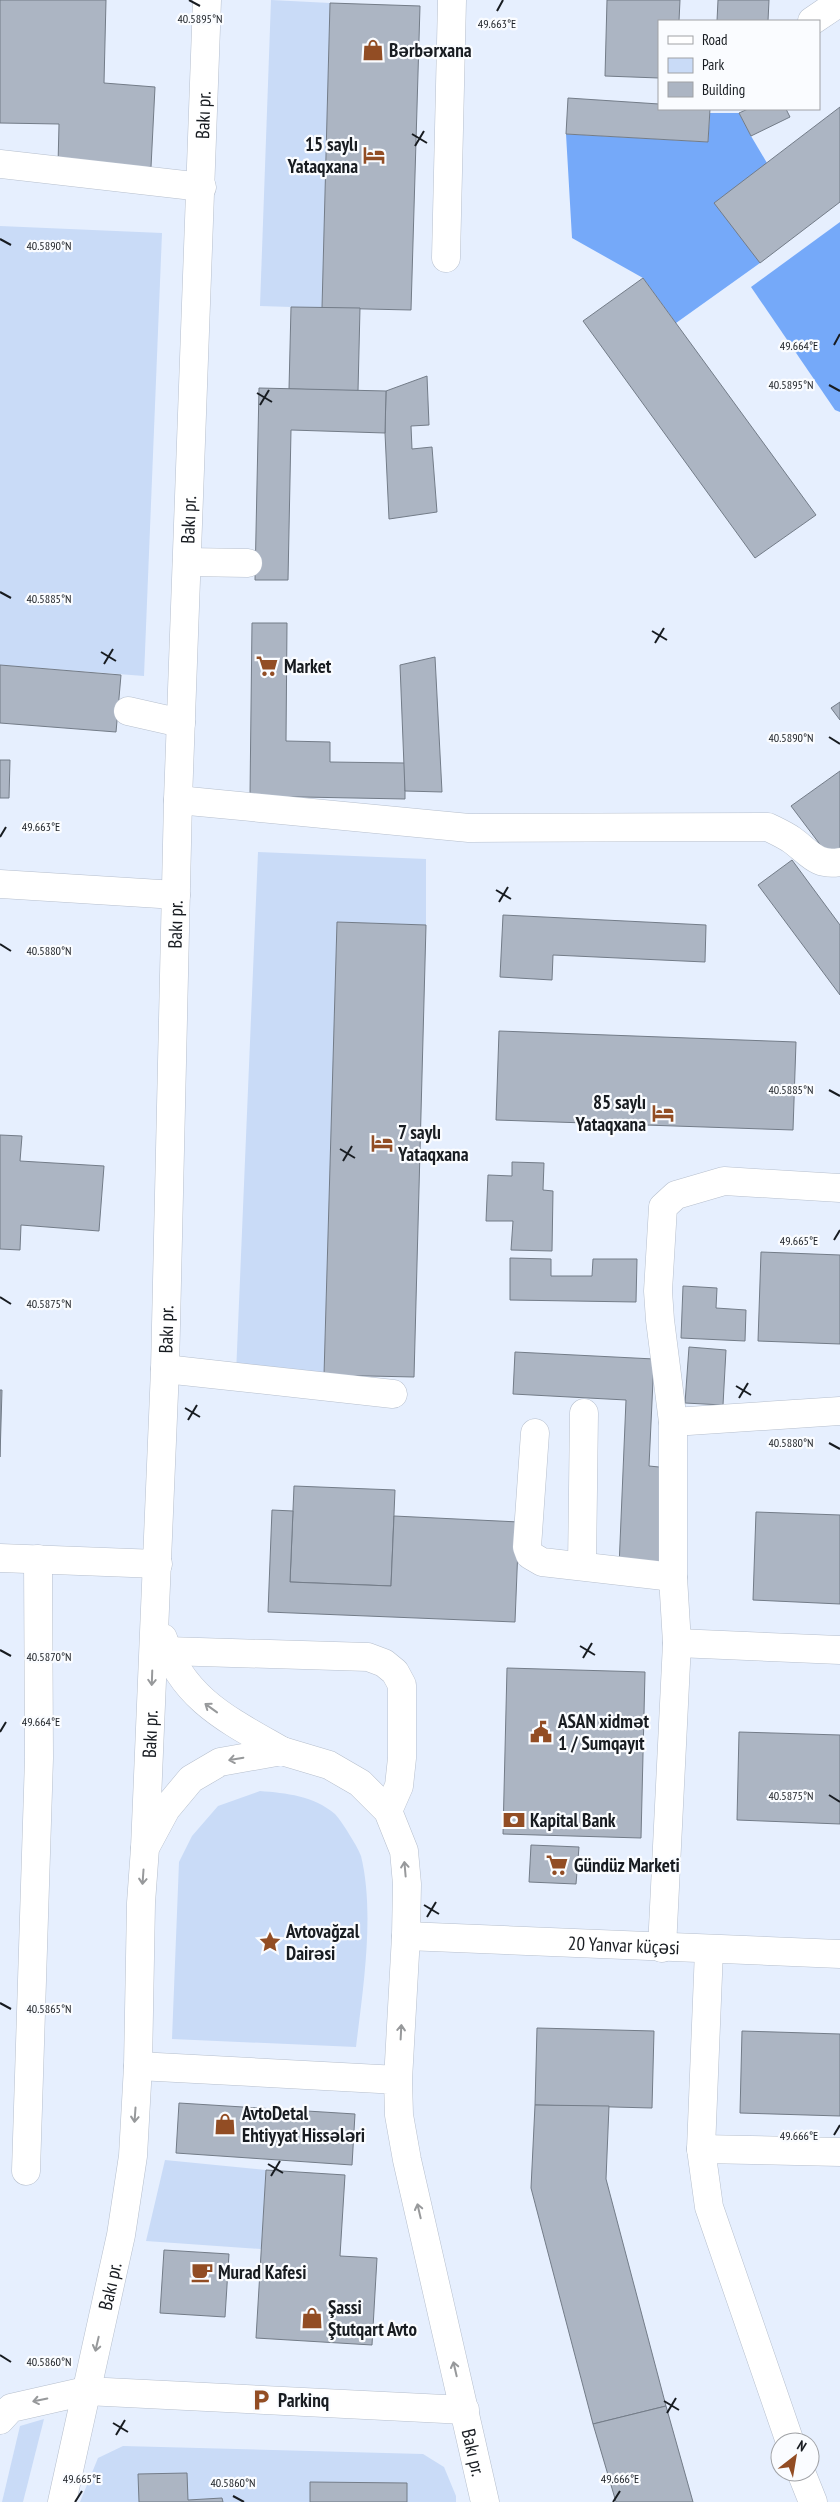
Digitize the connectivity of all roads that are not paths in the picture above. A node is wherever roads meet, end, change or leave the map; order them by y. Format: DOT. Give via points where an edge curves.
graph roads {
  1 [pos="207,0"];
  2 [pos="452,0"];
  3 [pos="840,2"];
  4 [pos="813,20"];
  5 [pos="0,164"];
  6 [pos="202,187"];
  7 [pos="446,258"];
  8 [pos="187,562"];
  9 [pos="248,563"];
  10 [pos="128,711"];
  11 [pos="181,723"];
  12 [pos="178,800"];
  13 [pos="840,862"];
  14 [pos="0,884"];
  15 [pos="176,895"];
  16 [pos="840,1188"];
  17 [pos="165,1370"];
  18 [pos="393,1394"];
  19 [pos="840,1412"];
  20 [pos="584,1413"];
  21 [pos="673,1422"];
  22 [pos="535,1432"];
  23 [pos="0,1558"];
  24 [pos="38,1559"];
  25 [pos="158,1564"];
  26 [pos="582,1566"];
  27 [pos="673,1577"];
  28 [pos="154,1612"];
  29 [pos="677,1642"];
  30 [pos="840,1650"];
  31 [pos="167,1652"];
  32 [pos="282,1751"];
  33 [pos="388,1811"];
  34 [pos="145,1848"];
  35 [pos="406,1936"];
  36 [pos="662,1948"];
  37 [pos="709,1950"];
  38 [pos="840,1954"];
  39 [pos="138,2066"];
  40 [pos="398,2080"];
  41 [pos="700,2149"];
  42 [pos="840,2152"];
  43 [pos="26,2171"];
  44 [pos="86,2392"];
  45 [pos="465,2410"];
  46 [pos="0,2420"];
  47 [pos="787,2432"];
  48 [pos="805,2482"];
  49 [pos="62,2502"];
  50 [pos="485,2502"];
  51 [pos="812,2502"];
  1 -- 6 [label="street, Bakı pr."];
  2 -- 7 [label="street"];
  3 -- 4 [label="street"];
  5 -- 6 [label="street"];
  6 -- 8 [label="street, Bakı pr."];
  8 -- 9 [label="street"];
  8 -- 11 [label="street, Bakı pr."];
  10 -- 11 [label="street"];
  11 -- 12 [label="street, Bakı pr."];
  12 -- 13 [label="street" via="469,828 768,827 791,839 814,858 828,864"];
  12 -- 15 [label="street, Bakı pr."];
  14 -- 15 [label="street"];
  15 -- 17 [label="street, Bakı pr."];
  16 -- 21 [label="street" via="724,1181 676,1195 663,1207 658,1290"];
  17 -- 18 [label="street"];
  17 -- 25 [label="street, Bakı pr."];
  19 -- 21 [label="street"];
  20 -- 26 [label="street"];
  21 -- 27 [label="street"];
  22 -- 26 [label="street" via="527,1548 530,1555 542,1562"];
  23 -- 24 [label="street"];
  24 -- 25 [label="street"];
  24 -- 43 [label="street" via="39,1758"];
  25 -- 28 [label="street, Bakı pr."];
  26 -- 27 [label="street"];
  27 -- 29 [label="street"];
  28 -- 31 [label="street"];
  28 -- 34 [label="street, Bakı pr., one-way"];
  29 -- 30 [label="street"];
  29 -- 36 [label="street"];
  32 -- 31 [label="street, one-way" via="230,1721 200,1699 181,1678"];
  31 -- 33 [label="street" via="368,1658 384,1663 395,1672 402,1685 399,1786"];
  32 -- 33 [label="street" via="329,1765 360,1783"];
  32 -- 34 [label="street, one-way" via="220,1762 191,1779 166,1809"];
  35 -- 33 [label="street, Bakı pr., one-way" via="404,1851"];
  34 -- 39 [label="street, Bakı pr., one-way"];
  35 -- 36 [label="street, 20 Yanvar küçəsi"];
  40 -- 35 [label="street, Bakı pr., one-way"];
  36 -- 37 [label="street, 20 Yanvar küçəsi"];
  37 -- 38 [label="street, 20 Yanvar küçəsi"];
  37 -- 41 [label="street"];
  39 -- 40 [label="street"];
  39 -- 44 [label="street, Bakı pr., one-way" via="133,2156 121,2235"];
  45 -- 40 [label="street, Bakı pr., one-way" via="407,2160 399,2116"];
  41 -- 42 [label="street"];
  41 -- 47 [label="street" via="709,2207"];
  44 -- 45 [label="street"];
  44 -- 46 [label="street, one-way" via="11,2408"];
  44 -- 49 [label="street, Bakı pr."];
  45 -- 50 [label="street, Bakı pr."];
  48 -- 51 [label="street"];
}
